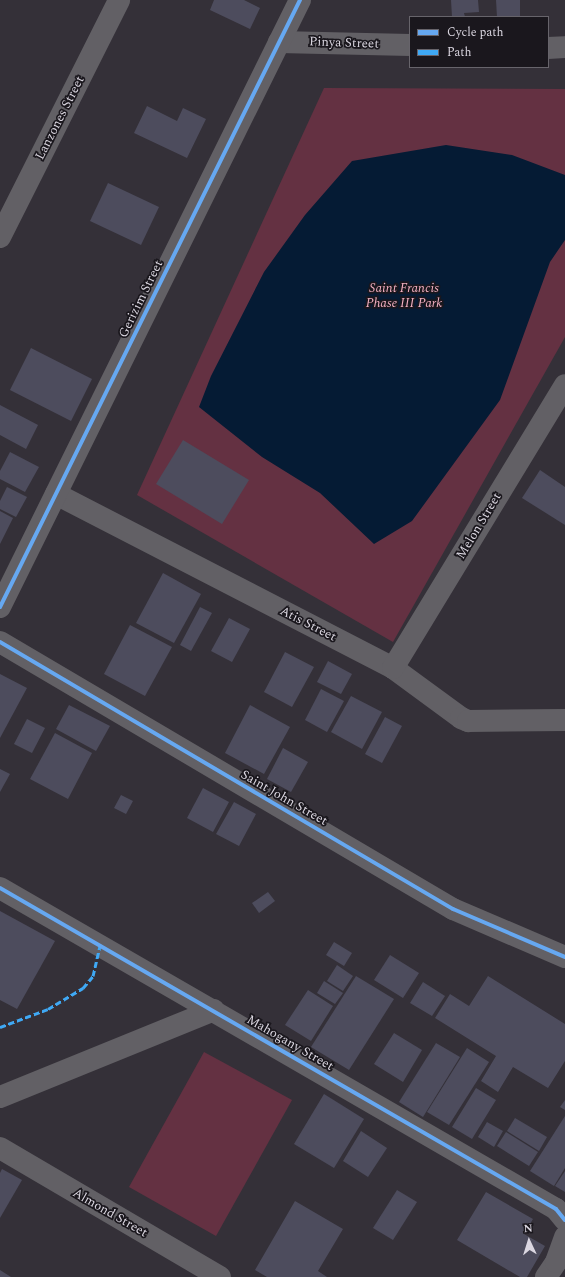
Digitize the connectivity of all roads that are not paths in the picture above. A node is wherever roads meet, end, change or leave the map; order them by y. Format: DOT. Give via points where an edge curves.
graph roads {
  1 [pos="119,0"];
  2 [pos="300,0"];
  3 [pos="279,42"];
  4 [pos="409,45"];
  5 [pos="565,47"];
  6 [pos="549,48"];
  7 [pos="0,237"];
  8 [pos="565,385"];
  9 [pos="56,494"];
  10 [pos="0,607"];
  11 [pos="0,642"];
  12 [pos="393,668"];
  13 [pos="564,718"];
  14 [pos="0,888"];
  15 [pos="565,957"];
  16 [pos="214,1010"];
  17 [pos="0,1097"];
  18 [pos="0,1148"];
  19 [pos="565,1220"];
  20 [pos="565,1237"];
  21 [pos="220,1277"];
  22 [pos="546,1277"];
  1 -- 7 [label="street, Lanzones Street"];
  2 -- 3 [label="street, Gerizim Street"];
  3 -- 4 [label="street, Pinya Street"];
  3 -- 9 [label="street, Gerizim Street"];
  5 -- 6 [label="street"];
  8 -- 12 [label="street, Melon Street"];
  9 -- 10 [label="street, Gerizim Street"];
  9 -- 12 [label="street, Atis Street"];
  11 -- 15 [label="street, Saint John Street" via="453,909"];
  12 -- 13 [label="street, Atis Street" via="468,721"];
  14 -- 16 [label="street, Mahogany Street"];
  16 -- 17 [label="street"];
  16 -- 19 [label="street, Mahogany Street" via="556,1209"];
  18 -- 21 [label="street, Almond Street"];
  20 -- 22 [label="street" via="556,1262"];
}
